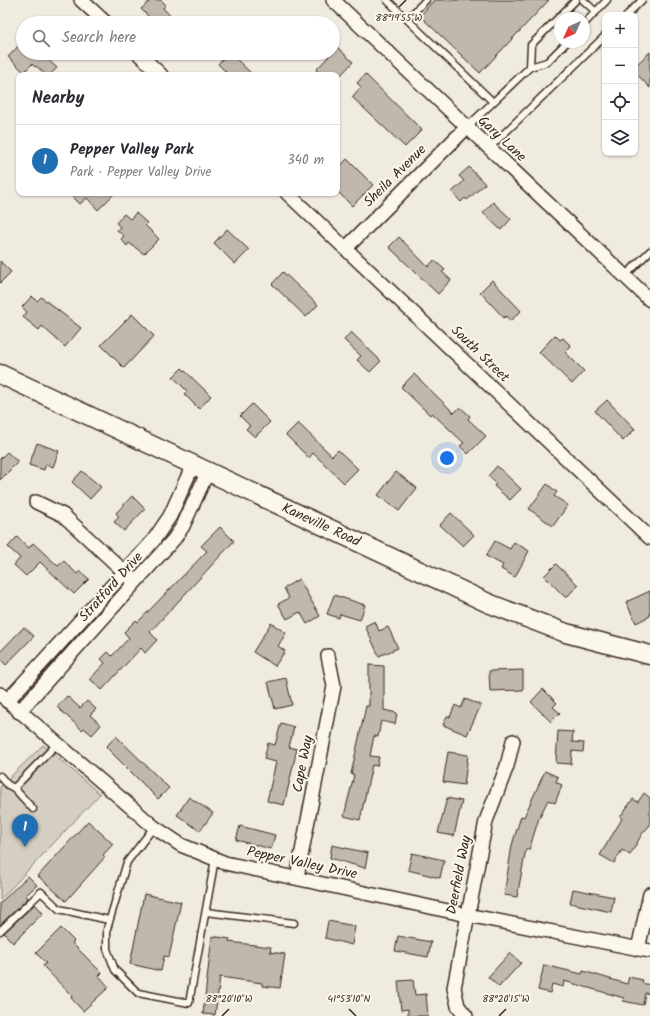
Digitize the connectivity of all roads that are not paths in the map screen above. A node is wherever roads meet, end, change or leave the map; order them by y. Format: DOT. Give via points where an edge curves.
graph roads {
  1 [pos="81,0"];
  2 [pos="333,0"];
  3 [pos="387,0"];
  4 [pos="426,0"];
  5 [pos="576,0"];
  6 [pos="583,0"];
  7 [pos="607,0"];
  8 [pos="642,0"];
  9 [pos="596,12"];
  10 [pos="630,12"];
  11 [pos="98,16"];
  12 [pos="590,18"];
  13 [pos="407,19"];
  14 [pos="602,39"];
  15 [pos="561,48"];
  16 [pos="145,60"];
  17 [pos="530,67"];
  18 [pos="158,72"];
  19 [pos="493,102"];
  20 [pos="467,127"];
  21 [pos="489,148"];
  22 [pos="290,196"];
  23 [pos="346,248"];
  24 [pos="650,251"];
  25 [pos="625,276"];
  26 [pos="650,300"];
  27 [pos="0,374"];
  28 [pos="201,468"];
  29 [pos="36,502"];
  30 [pos="650,538"];
  31 [pos="125,572"];
  32 [pos="137,583"];
  33 [pos="650,655"];
  34 [pos="328,656"];
  35 [pos="4,698"];
  36 [pos="19,712"];
  37 [pos="513,740"];
  38 [pos="57,744"];
  39 [pos="0,776"];
  40 [pos="14,788"];
  41 [pos="33,809"];
  42 [pos="154,828"];
  43 [pos="215,859"];
  44 [pos="297,877"];
  45 [pos="650,894"];
  46 [pos="206,912"];
  47 [pos="468,915"];
  48 [pos="109,920"];
  49 [pos="294,923"];
  50 [pos="0,931"];
  51 [pos="644,950"];
  52 [pos="466,1016"];
  1 -- 11 [label="street"];
  2 -- 20 [label="street, Gary Lane"];
  3 -- 13 [label="lane"];
  4 -- 13 [label="lane"];
  5 -- 17 [label="lane" via="531,45"];
  6 -- 9 [label="lane"];
  7 -- 9 [label="lane"];
  8 -- 10 [label="lane"];
  9 -- 12 [label="lane"];
  13 -- 19 [label="lane"];
  14 -- 21 [label="lane"];
  15 -- 17 [label="lane" via="548,62"];
  16 -- 18 [label="street"];
  17 -- 19 [label="lane"];
  19 -- 20 [label="lane"];
  20 -- 21 [label="street, Gary Lane"];
  20 -- 23 [label="street, Sheila Avenue"];
  21 -- 25 [label="street, Gary Lane"];
  22 -- 23 [label="street, South Street"];
  23 -- 30 [label="street, South Street"];
  24 -- 25 [label="lane"];
  25 -- 26 [label="street, Gary Lane"];
  27 -- 28 [label="main road, Kaneville Road"];
  28 -- 31 [label="street, Stratford Drive" via="154,542"];
  28 -- 32 [label="street, Stratford Drive" via="183,526"];
  28 -- 33 [label="main road, Kaneville Road" via="488,603 566,633"];
  29 -- 31 [label="street" via="63,515"];
  31 -- 32 [label="street"];
  31 -- 35 [label="street, Stratford Drive"];
  32 -- 36 [label="street, Stratford Drive"];
  34 -- 44 [label="street, Cape Way" via="334,686"];
  35 -- 36 [label="street, Pepper Valley Drive"];
  36 -- 38 [label="street, Pepper Valley Drive"];
  37 -- 47 [label="street, Deerfield Way" via="507,766 486,821"];
  38 -- 40 [label="lane"];
  38 -- 42 [label="street, Pepper Valley Drive"];
  39 -- 40 [label="lane"];
  40 -- 41 [label="lane"];
  42 -- 43 [label="street, Pepper Valley Drive" via="181,845"];
  42 -- 48 [label="lane" via="127,862"];
  43 -- 44 [label="street, Pepper Valley Drive"];
  43 -- 46 [label="lane"];
  44 -- 47 [label="street, Pepper Valley Drive"];
  45 -- 51 [label="street"];
  46 -- 48 [label="lane" via="189,1003 138,993 115,970 107,949"];
  46 -- 49 [label="lane"];
  47 -- 51 [label="street, Pepper Valley Drive"];
  47 -- 52 [label="street, Deerfield Way" via="454,988 458,1006"];
  48 -- 50 [label="lane" via="59,909 41,892"];
}
